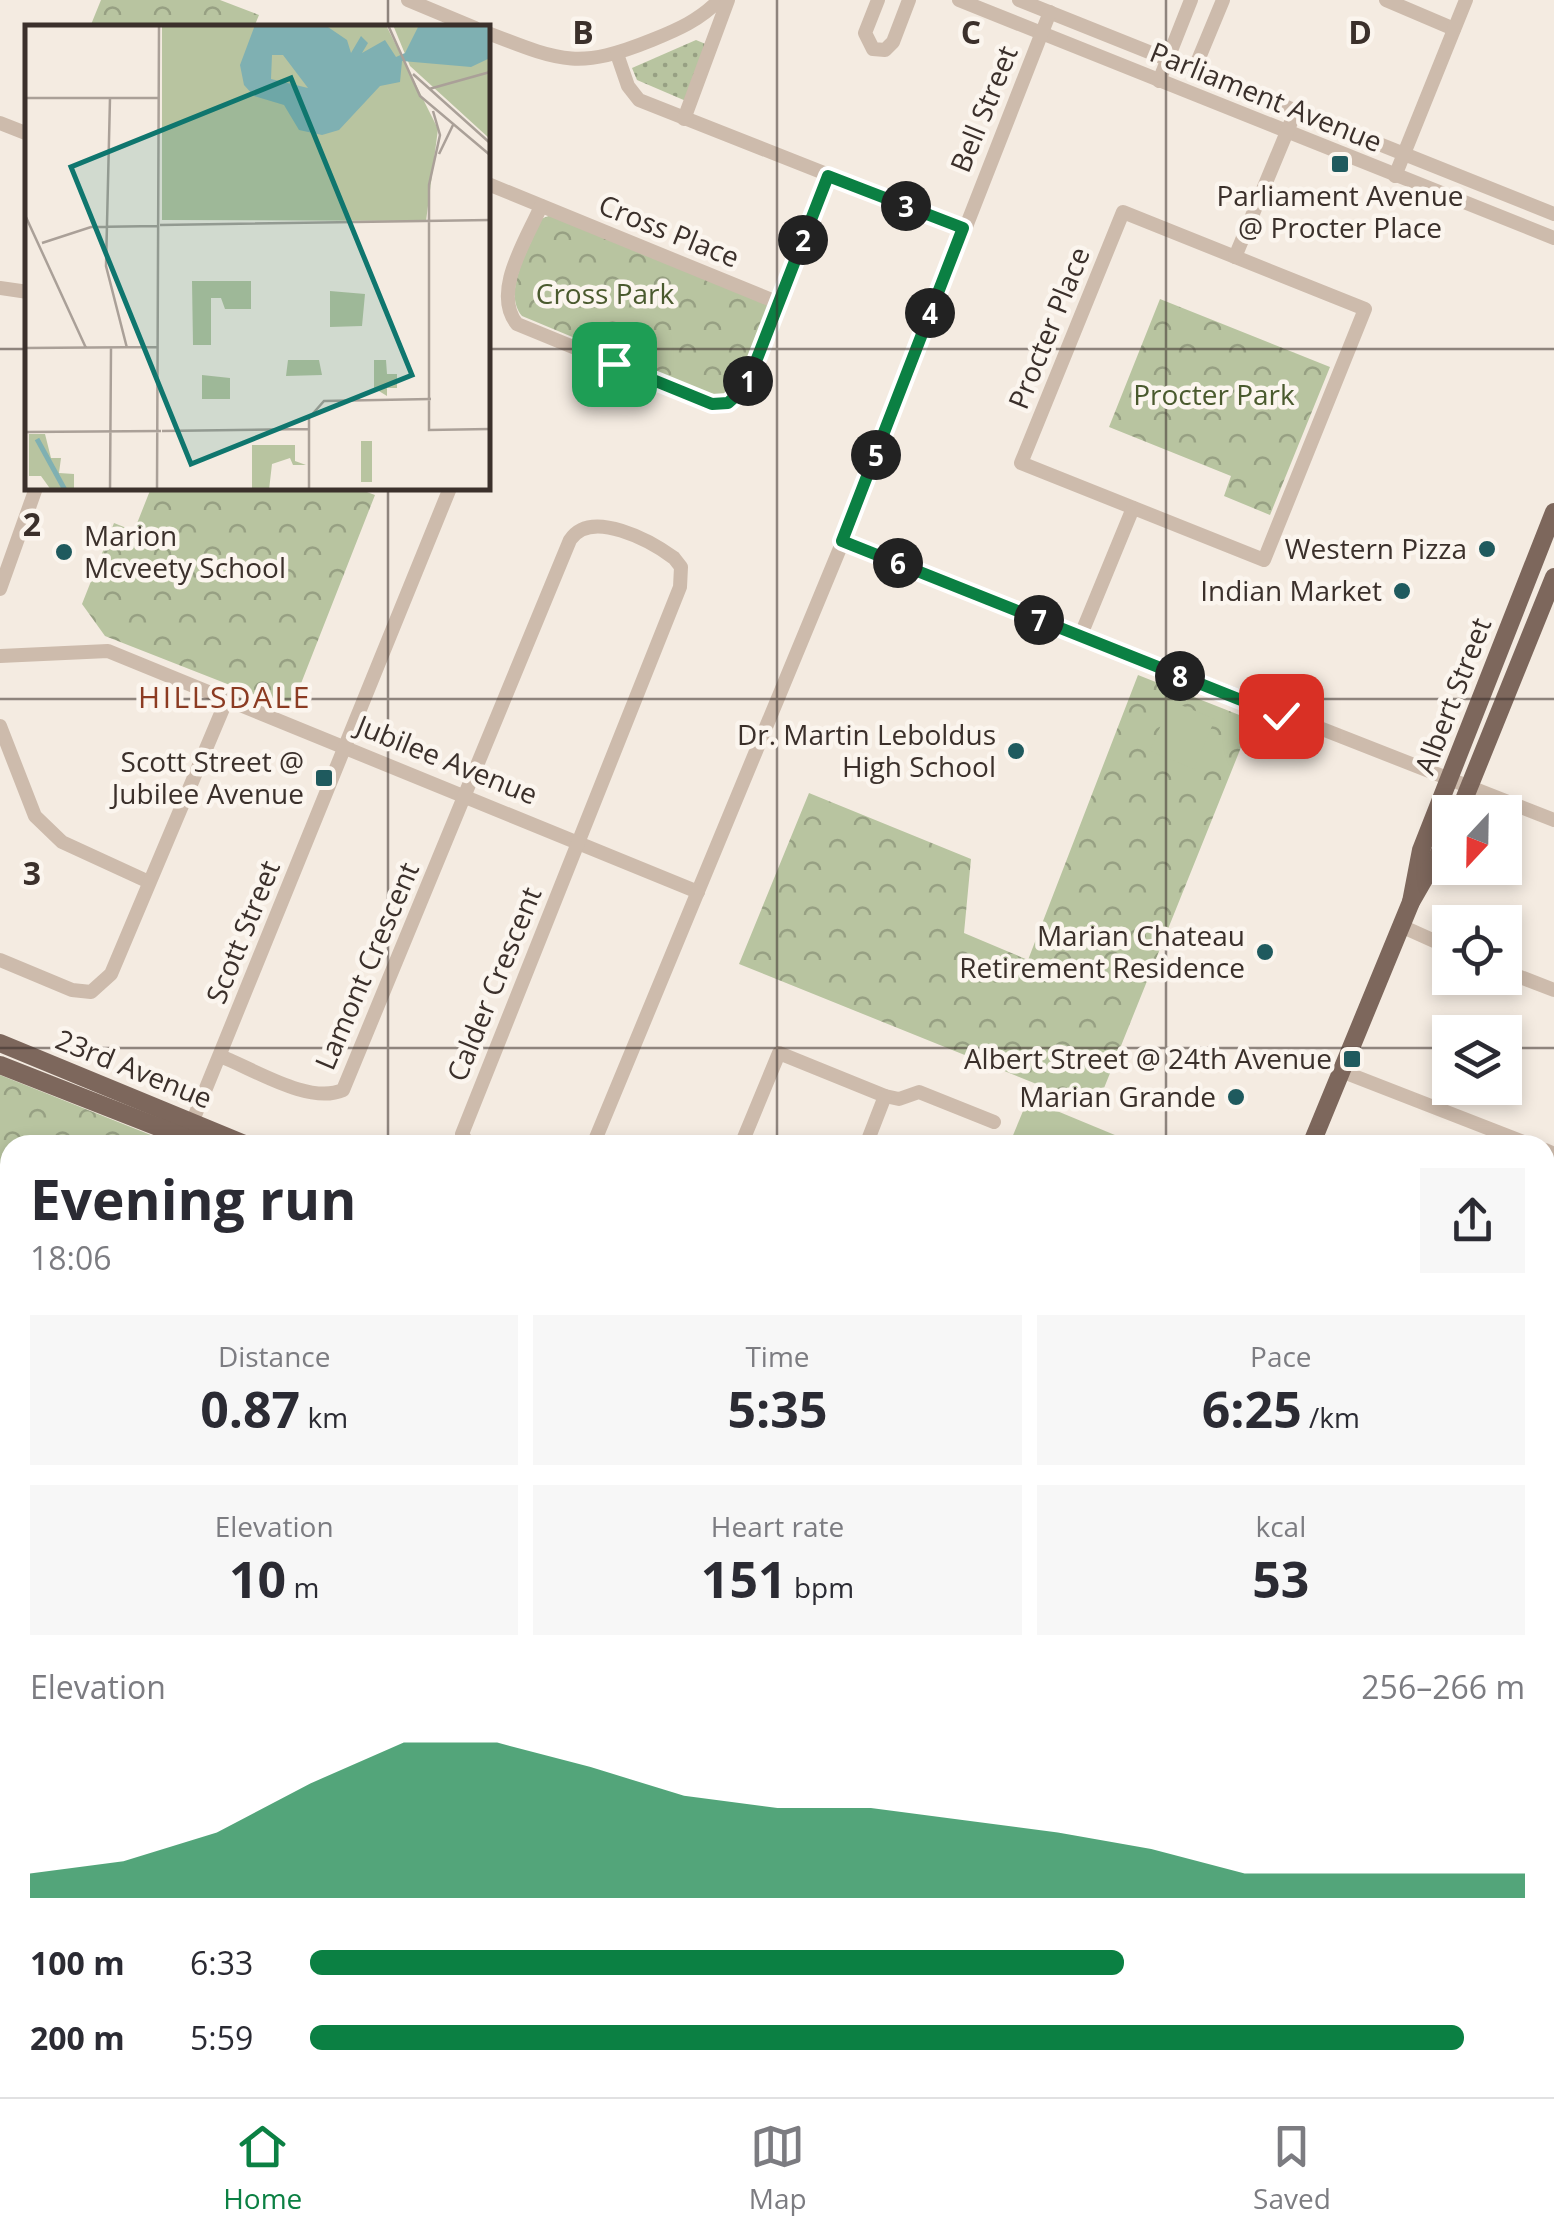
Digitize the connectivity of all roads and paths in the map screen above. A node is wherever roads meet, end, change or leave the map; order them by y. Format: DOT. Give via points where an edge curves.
graph roads {
  1 [pos="408,0"];
  2 [pos="719,0"];
  3 [pos="728,0"];
  4 [pos="878,0"];
  5 [pos="909,0"];
  6 [pos="959,0"];
  7 [pos="1019,0"];
  8 [pos="1191,0"];
  9 [pos="1223,0"];
  10 [pos="1386,0"];
  11 [pos="1465,0"];
  12 [pos="1050,12"];
  13 [pos="450,23"];
  14 [pos="1454,29"];
  15 [pos="490,33"];
  16 [pos="1042,33"];
  17 [pos="617,54"];
  18 [pos="1167,59"];
  19 [pos="1194,70"];
  20 [pos="1159,80"];
  21 [pos="1296,110"];
  22 [pos="684,118"];
  23 [pos="0,124"];
  24 [pos="1287,132"];
  25 [pos="25,133"];
  26 [pos="1404,153"];
  27 [pos="828,176"];
  28 [pos="1394,176"];
  29 [pos="490,185"];
  30 [pos="541,206"];
  31 [pos="1554,214"];
  32 [pos="963,228"];
  33 [pos="1554,238"];
  34 [pos="1235,257"];
  35 [pos="0,288"];
  36 [pos="25,292"];
  37 [pos="778,303"];
  38 [pos="35,490"];
  39 [pos="449,490"];
  40 [pos="1132,508"];
  41 [pos="1554,512"];
  42 [pos="842,541"];
  43 [pos="1554,577"];
  44 [pos="0,589"];
  45 [pos="1080,637"];
  46 [pos="0,656"];
  47 [pos="227,699"];
  48 [pos="0,726"];
  49 [pos="346,746"];
  50 [pos="1450,783"];
  51 [pos="1469,790"];
  52 [pos="465,794"];
  53 [pos="1467,795"];
  54 [pos="1554,820"];
  55 [pos="578,841"];
  56 [pos="1432,866"];
  57 [pos="149,882"];
  58 [pos="698,892"];
  59 [pos="1412,902"];
  60 [pos="1401,926"];
  61 [pos="1432,940"];
  62 [pos="0,960"];
  63 [pos="1522,978"];
  64 [pos="1554,990"];
  65 [pos="0,1044"];
  66 [pos="220,1056"];
  67 [pos="0,1065"];
  68 [pos="1341,1071"];
  69 [pos="885,1096"];
  70 [pos="994,1122"];
  71 [pos="194,1135"];
  72 [pos="463,1135"];
  73 [pos="597,1135"];
  74 [pos="745,1135"];
  75 [pos="870,1135"];
  76 [pos="1315,1135"];
  77 [pos="1505,1135"];
  1 -- 13 [label="street"];
  2 -- 17 [label="street" via="683,27"];
  3 -- 22 [label="street"];
  4 -- 5 [label="street" via="865,33 873,49 885,50"];
  6 -- 16 [label="street, Parliament Avenue"];
  7 -- 12 [label="street, Parliament Avenue"];
  8 -- 18 [label="street"];
  9 -- 19 [label="street"];
  10 -- 14 [label="street"];
  11 -- 14 [label="street"];
  12 -- 16 [label="street, Bell Street"];
  12 -- 18 [label="street, Parliament Avenue"];
  14 -- 26 [label="street"];
  15 -- 17 [label="street" via="564,60"];
  16 -- 20 [label="street, Parliament Avenue"];
  16 -- 32 [label="street, Bell Street"];
  17 -- 22 [label="street" via="639,100"];
  18 -- 19 [label="street, Parliament Avenue"];
  18 -- 20 [label="street"];
  19 -- 21 [label="street, Parliament Avenue"];
  20 -- 24 [label="street, Parliament Avenue"];
  21 -- 24 [label="street"];
  21 -- 26 [label="street, Parliament Avenue"];
  22 -- 27 [label="street"];
  23 -- 25 [label="street"];
  24 -- 28 [label="street, Parliament Avenue"];
  24 -- 34 [label="street"];
  26 -- 28 [label="street"];
  26 -- 31 [label="street, Parliament Avenue"];
  27 -- 32 [label="street"];
  27 -- 37 [label="street"];
  28 -- 33 [label="street, Parliament Avenue"];
  29 -- 30 [label="street, Cross Place"];
  30 -- 37 [label="street, Cross Place"];
  30 -- 37 [label="street" via="506,290 507,312 517,324 712,404 728,403 746,387"];
  32 -- 42 [label="street, Bell Street"];
  34 -- 40 [label="street, Procter Place" via="1123,212 1115,230 1021,462"];
  34 -- 40 [label="street, Procter Place" via="1365,309 1264,560"];
  35 -- 36 [label="street"];
  38 -- 44 [label="street"];
  39 -- 49 [label="street, Scott Street"];
  40 -- 45 [label="street"];
  41 -- 50 [label="main road, Albert Street"];
  42 -- 45 [label="street"];
  42 -- 58 [label="street, Bell Street"];
  43 -- 51 [label="main road, Albert Street"];
  45 -- 50 [label="street"];
  46 -- 47 [label="street, Jubilee Avenue" via="108,651"];
  47 -- 49 [label="street, Jubilee Avenue"];
  47 -- 57 [label="street"];
  48 -- 57 [label="street" via="35,816 62,842"];
  49 -- 52 [label="street, Jubilee Avenue"];
  49 -- 66 [label="street, Scott Street"];
  50 -- 51 [label="street"];
  50 -- 59 [label="main road, Albert Street" via="1421,850"];
  51 -- 53 [label="main road, Albert Street"];
  51 -- 54 [label="street"];
  52 -- 55 [label="street, Jubilee Avenue"];
  52 -- 55 [label="street" via="570,540 591,525 666,552 682,577"];
  52 -- 66 [label="street, Lamont Crescent" via="343,1090 312,1093"];
  55 -- 58 [label="street, Jubilee Avenue"];
  55 -- 72 [label="street, Calder Crescent"];
  56 -- 59 [label="main road, Albert Street"];
  57 -- 62 [label="street" via="111,974 90,992"];
  58 -- 73 [label="street"];
  59 -- 60 [label="main road, Albert Street"];
  60 -- 61 [label="street"];
  60 -- 68 [label="main road, Albert Street"];
  63 -- 64 [label="street"];
  65 -- 71 [label="main road, 23rd Avenue"];
  66 -- 71 [label="street, Scott Street"];
  67 -- 71 [label="main road, 23rd Avenue"];
  68 -- 76 [label="main road, Albert Street"];
  68 -- 77 [label="street"];
  69 -- 70 [label="street" via="919,1092"];
  69 -- 74 [label="street" via="779,1053"];
  69 -- 75 [label="street"];
}
